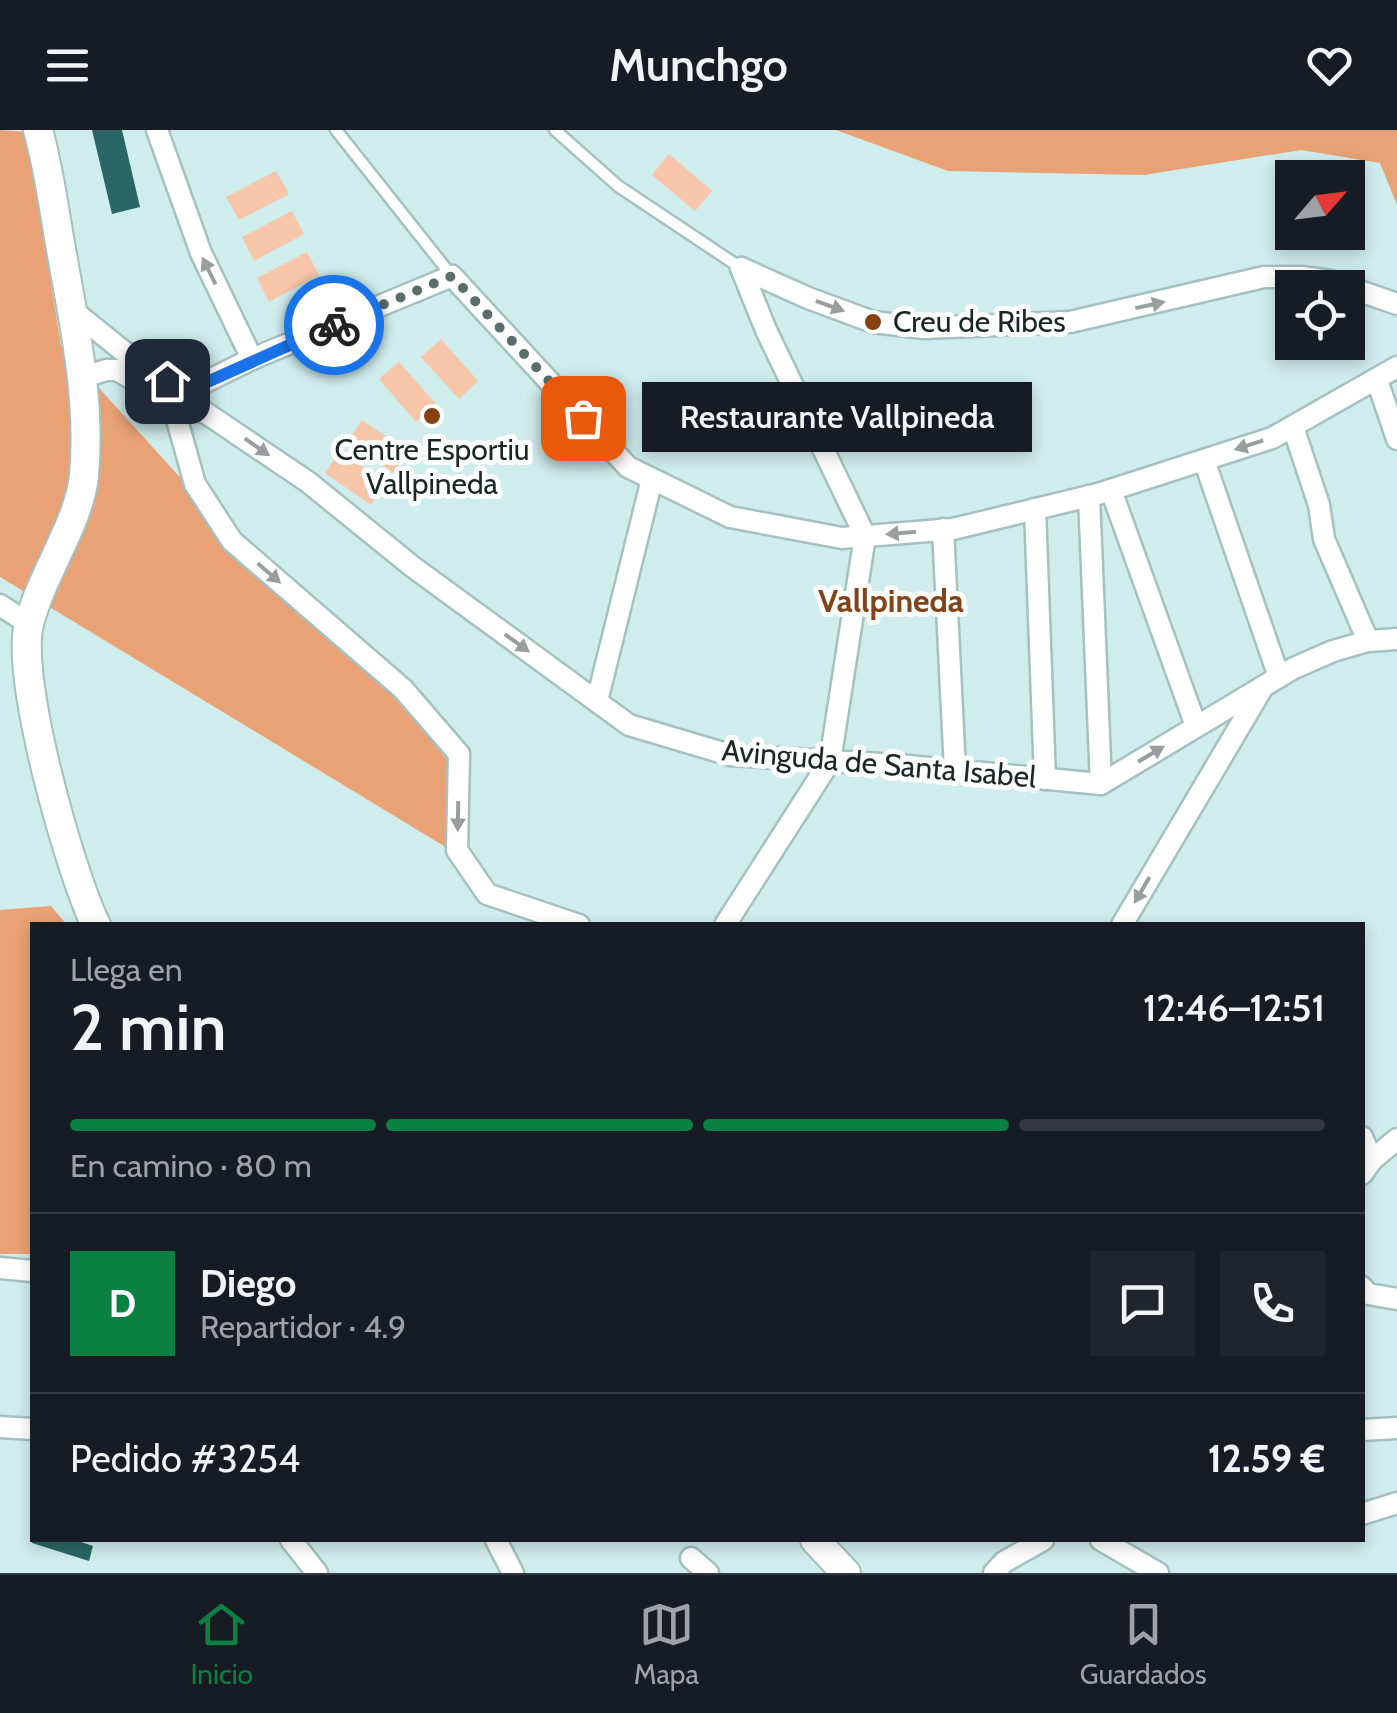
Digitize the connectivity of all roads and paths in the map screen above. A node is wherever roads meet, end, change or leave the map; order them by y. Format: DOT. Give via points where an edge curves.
graph roads {
  1 [pos="38,130"];
  2 [pos="157,130"];
  3 [pos="336,130"];
  4 [pos="555,130"];
  5 [pos="741,268"];
  6 [pos="452,276"];
  7 [pos="1397,304"];
  8 [pos="71,309"];
  9 [pos="252,359"];
  10 [pos="1397,367"];
  11 [pos="81,378"];
  12 [pos="1377,380"];
  13 [pos="178,397"];
  14 [pos="1293,426"];
  15 [pos="1397,439"];
  16 [pos="1204,460"];
  17 [pos="652,479"];
  18 [pos="1111,490"];
  19 [pos="1089,496"];
  20 [pos="1036,509"];
  21 [pos="943,530"];
  22 [pos="865,536"];
  23 [pos="0,605"];
  24 [pos="28,624"];
  25 [pos="1397,639"];
  26 [pos="1368,641"];
  27 [pos="1271,681"];
  28 [pos="597,702"];
  29 [pos="1196,726"];
  30 [pos="830,761"];
  31 [pos="955,770"];
  32 [pos="1045,778"];
  33 [pos="1101,784"];
  34 [pos="95,922"];
  35 [pos="570,922"];
  36 [pos="727,922"];
  37 [pos="1124,922"];
  38 [pos="1397,1139"];
  39 [pos="1368,1167"];
  40 [pos="0,1268"];
  41 [pos="30,1271"];
  42 [pos="1365,1290"];
  43 [pos="1397,1299"];
  44 [pos="0,1427"];
  45 [pos="1397,1428"];
  46 [pos="30,1429"];
  47 [pos="1365,1430"];
  48 [pos="1397,1503"];
  49 [pos="1365,1513"];
  50 [pos="293,1542"];
  51 [pos="497,1542"];
  52 [pos="816,1542"];
  53 [pos="1039,1542"];
  54 [pos="1104,1542"];
  55 [pos="691,1558"];
  56 [pos="833,1569"];
  57 [pos="317,1573"];
  58 [pos="513,1573"];
  59 [pos="708,1573"];
  60 [pos="994,1573"];
  61 [pos="1158,1573"];
  1 -- 8 [label="street"];
  9 -- 2 [label="street, one-way" via="200,253"];
  3 -- 6 [label="lane"];
  4 -- 5 [label="lane" via="618,186"];
  5 -- 7 [label="street, one-way" via="872,322 924,328 1070,322 1264,278 1302,276"];
  5 -- 22 [label="street"];
  6 -- 9 [label="street"];
  6 -- 17 [label="street" via="628,467"];
  8 -- 11 [label="street"];
  8 -- 13 [label="street"];
  9 -- 13 [label="street"];
  10 -- 12 [label="street"];
  11 -- 13 [label="street, Avinguda de Santa Isabel" via="117,370"];
  11 -- 24 [label="street" via="82,490"];
  12 -- 14 [label="street"];
  12 -- 15 [label="street"];
  13 -- 28 [label="street, Avinguda de Santa Isabel, one-way" via="308,482"];
  13 -- 35 [label="street, one-way" via="195,484 232,541 403,690 459,754 458,850 486,894"];
  14 -- 16 [label="street, one-way"];
  14 -- 26 [label="street" via="1324,538"];
  16 -- 18 [label="street"];
  16 -- 27 [label="street"];
  17 -- 22 [label="street" via="730,517 842,538"];
  17 -- 28 [label="street"];
  18 -- 19 [label="street"];
  18 -- 29 [label="street"];
  19 -- 20 [label="street"];
  19 -- 33 [label="street"];
  20 -- 21 [label="street"];
  20 -- 32 [label="street"];
  21 -- 22 [label="street, one-way"];
  21 -- 31 [label="street"];
  22 -- 30 [label="street"];
  23 -- 24 [label="street"];
  24 -- 34 [label="street" via="27,672 38,726 76,878"];
  25 -- 26 [label="street"];
  26 -- 27 [label="street"];
  27 -- 29 [label="street"];
  27 -- 37 [label="street, one-way"];
  28 -- 30 [label="street, Avinguda de Santa Isabel" via="628,724 730,755"];
  33 -- 29 [label="street, one-way"];
  30 -- 31 [label="street, Avinguda de Santa Isabel"];
  30 -- 36 [label="street"];
  31 -- 32 [label="street, Avinguda de Santa Isabel"];
  32 -- 33 [label="street, Avinguda de Santa Isabel"];
  38 -- 39 [label="street"];
  40 -- 41 [label="street"];
  42 -- 43 [label="street"];
  44 -- 46 [label="street"];
  45 -- 47 [label="street"];
  48 -- 49 [label="street"];
  50 -- 57 [label="street"];
  51 -- 58 [label="street"];
  52 -- 56 [label="street"];
  53 -- 60 [label="street"];
  54 -- 61 [label="street"];
  55 -- 59 [label="street"];
}
